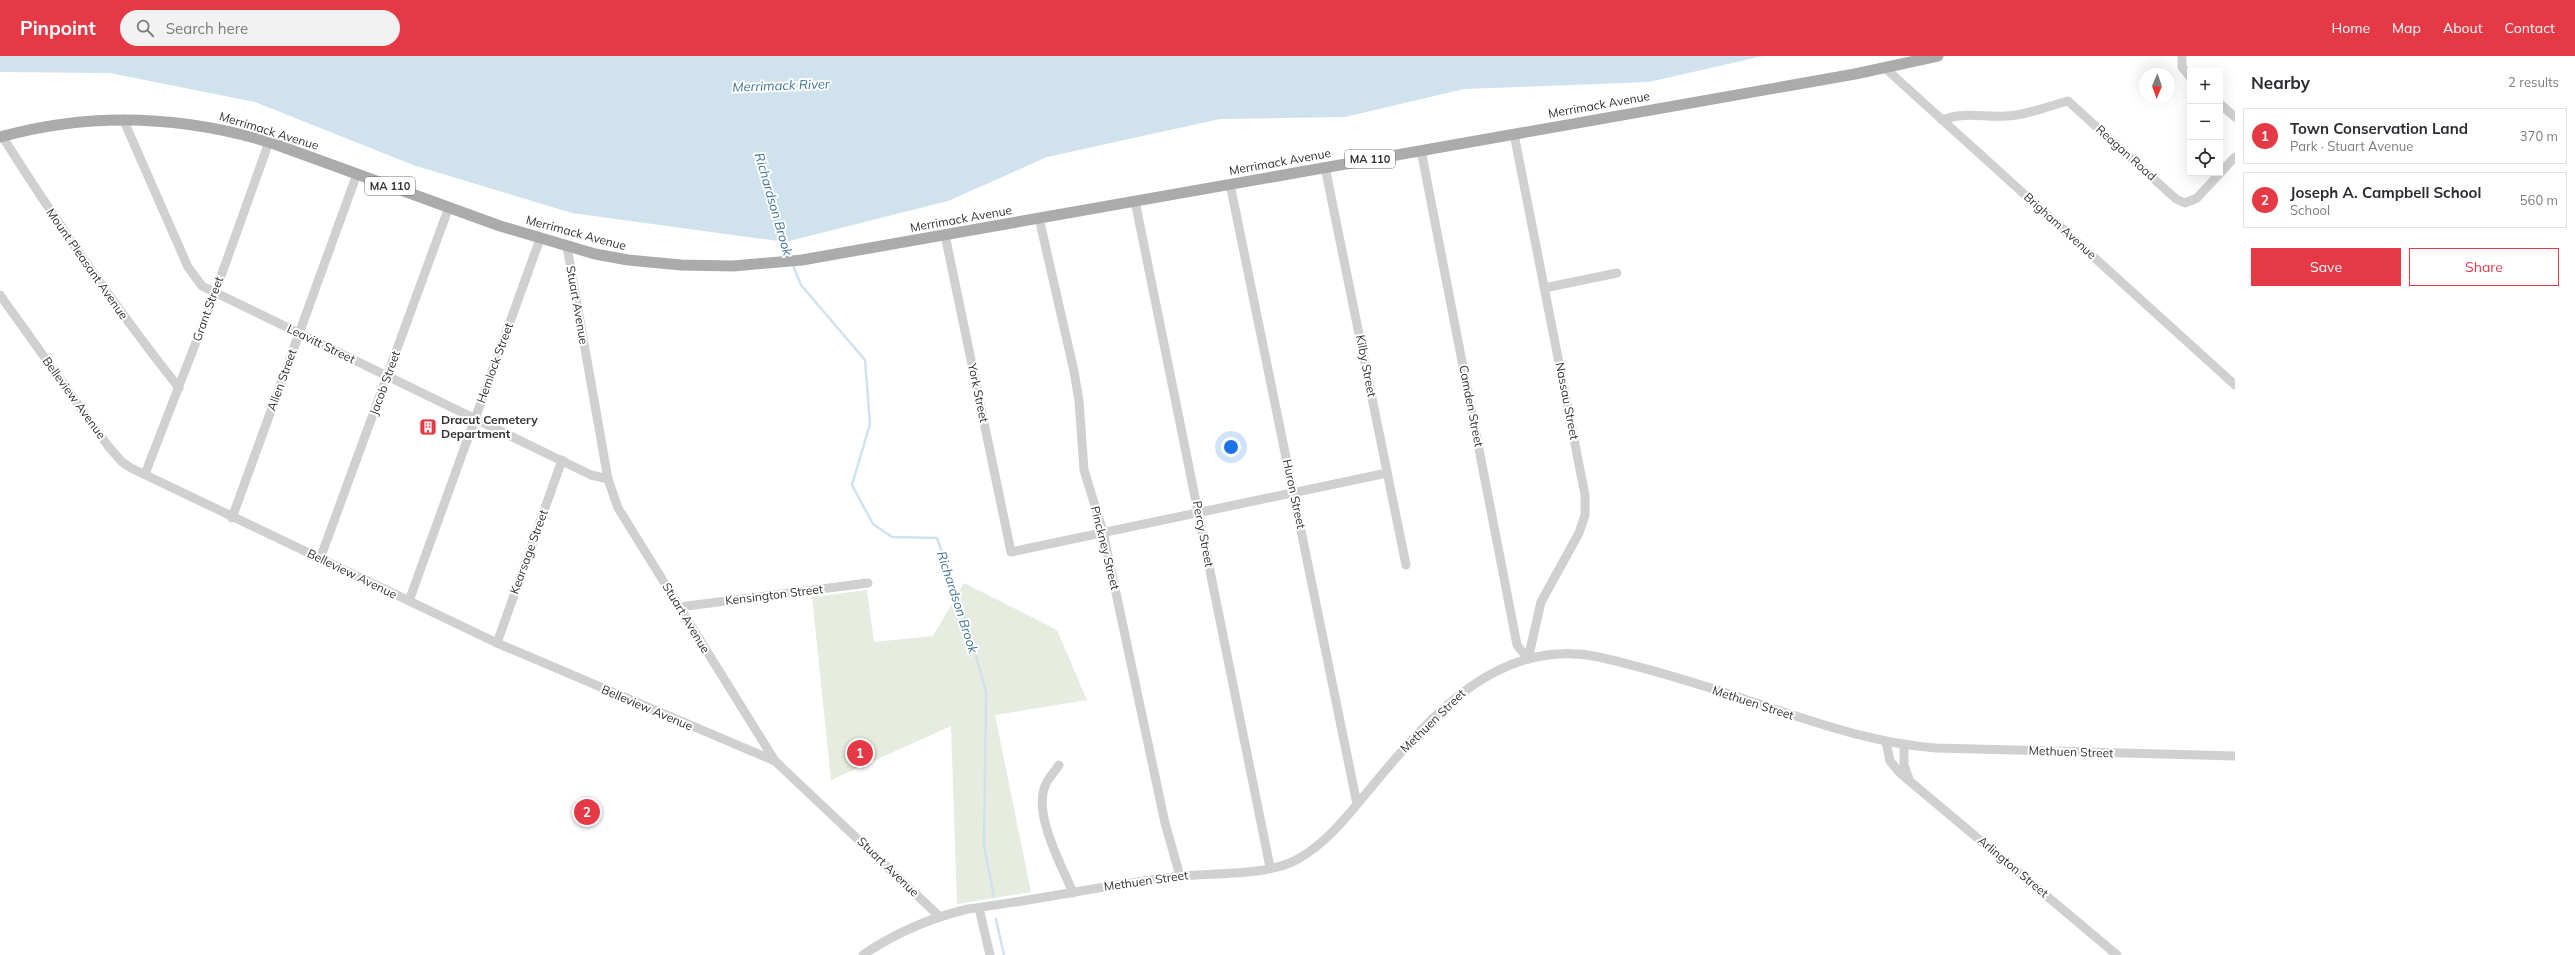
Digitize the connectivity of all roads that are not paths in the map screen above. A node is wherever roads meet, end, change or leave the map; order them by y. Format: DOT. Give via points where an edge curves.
graph roads {
  1 [pos="1938,56"];
  2 [pos="2182,56"];
  3 [pos="1885,68"];
  4 [pos="2187,73"];
  5 [pos="2223,107"];
  6 [pos="2235,117"];
  7 [pos="123,119"];
  8 [pos="1942,120"];
  9 [pos="1514,134"];
  10 [pos="1,136"];
  11 [pos="268,142"];
  12 [pos="1421,150"];
  13 [pos="2235,157"];
  14 [pos="1325,167"];
  15 [pos="357,174"];
  16 [pos="1230,184"];
  17 [pos="1135,201"];
  18 [pos="449,207"];
  19 [pos="1039,218"];
  20 [pos="944,235"];
  21 [pos="540,238"];
  22 [pos="567,247"];
  23 [pos="1617,274"];
  24 [pos="1544,288"];
  25 [pos="215,293"];
  26 [pos="0,295"];
  27 [pos="299,333"];
  28 [pos="387,376"];
  29 [pos="2235,385"];
  30 [pos="178,388"];
  31 [pos="475,418"];
  32 [pos="562,460"];
  33 [pos="1388,473"];
  34 [pos="145,474"];
  35 [pos="608,479"];
  36 [pos="1293,493"];
  37 [pos="1198,512"];
  38 [pos="232,518"];
  39 [pos="1103,532"];
  40 [pos="320,559"];
  41 [pos="1406,565"];
  42 [pos="868,583"];
  43 [pos="408,601"];
  44 [pos="679,607"];
  45 [pos="496,643"];
  46 [pos="1528,659"];
  47 [pos="1886,742"];
  48 [pos="1904,745"];
  49 [pos="2235,756"];
  50 [pos="774,761"];
  51 [pos="1059,765"];
  52 [pos="1909,779"];
  53 [pos="1357,804"];
  54 [pos="1270,867"];
  55 [pos="1180,876"];
  56 [pos="1073,893"];
  57 [pos="979,908"];
  58 [pos="940,917"];
  59 [pos="863,955"];
  60 [pos="990,955"];
  61 [pos="2117,955"];
  1 -- 3 [label="main road, Merrimack Avenue / MA 110"];
  2 -- 4 [label="street" via="2182,67"];
  3 -- 8 [label="street, Brigham Avenue"];
  3 -- 9 [label="main road, Merrimack Avenue / MA 110"];
  5 -- 6 [label="street"];
  7 -- 10 [label="main road, Merrimack Avenue / MA 110" via="55,124"];
  7 -- 11 [label="main road, Merrimack Avenue / MA 110" via="185,122"];
  7 -- 25 [label="street, Leavitt Street" via="188,267 202,286"];
  8 -- 13 [label="street, Reagan Road" via="1964,114 2018,115 2068,101 2176,199 2185,203 2198,198"];
  8 -- 29 [label="street, Brigham Avenue"];
  9 -- 12 [label="main road, Merrimack Avenue / MA 110"];
  9 -- 24 [label="street, Nassau Street"];
  10 -- 30 [label="street, Mount Pleasant Avenue" via="115,306"];
  11 -- 15 [label="main road, Merrimack Avenue / MA 110"];
  11 -- 25 [label="street, Grant Street"];
  12 -- 14 [label="main road, Merrimack Avenue / MA 110"];
  12 -- 46 [label="street, Camden Street" via="1517,645"];
  14 -- 16 [label="main road, Merrimack Avenue / MA 110"];
  14 -- 33 [label="street, Kilby Street"];
  15 -- 18 [label="main road, Merrimack Avenue / MA 110"];
  15 -- 27 [label="street, Allen Street"];
  16 -- 17 [label="main road, Merrimack Avenue / MA 110"];
  16 -- 36 [label="street, Huron Street"];
  17 -- 19 [label="main road, Merrimack Avenue / MA 110"];
  17 -- 37 [label="street, Percy Street"];
  18 -- 21 [label="main road, Merrimack Avenue / MA 110"];
  18 -- 28 [label="street, Jacob Street"];
  19 -- 20 [label="main road, Merrimack Avenue / MA 110"];
  19 -- 39 [label="street, Pinckney Street" via="1074,371 1084,470"];
  20 -- 22 [label="main road, Merrimack Avenue / MA 110" via="802,260 727,266 672,265 628,260"];
  20 -- 39 [label="street, York Street" via="1011,552"];
  21 -- 22 [label="main road, Merrimack Avenue / MA 110"];
  21 -- 31 [label="street, Hemlock Street"];
  22 -- 35 [label="street, Stuart Avenue"];
  23 -- 24 [label="street"];
  24 -- 46 [label="street, Nassau Street" via="1577,449 1585,505 1583,524 1579,533 1541,602"];
  25 -- 27 [label="street, Leavitt Street"];
  25 -- 30 [label="street, Grant Street"];
  26 -- 34 [label="street, Belleview Avenue" via="114,453 122,462"];
  27 -- 28 [label="street, Leavitt Street"];
  27 -- 38 [label="street, Allen Street"];
  28 -- 31 [label="street, Leavitt Street"];
  28 -- 40 [label="street, Jacob Street"];
  30 -- 34 [label="street, Grant Street"];
  31 -- 32 [label="street, Leavitt Street"];
  31 -- 43 [label="street, Hemlock Street"];
  32 -- 35 [label="street, Leavitt Street"];
  32 -- 45 [label="street, Kearsage Street"];
  33 -- 36 [label="street"];
  33 -- 41 [label="street, Kilby Street"];
  34 -- 38 [label="street, Belleview Avenue"];
  35 -- 44 [label="street, Stuart Avenue" via="618,508"];
  36 -- 37 [label="street"];
  36 -- 53 [label="street, Huron Street"];
  37 -- 39 [label="street"];
  37 -- 54 [label="street, Percy Street"];
  38 -- 40 [label="street, Belleview Avenue"];
  39 -- 55 [label="street, Pinckney Street" via="1164,822"];
  40 -- 43 [label="street, Belleview Avenue"];
  42 -- 44 [label="street, Kensington Street"];
  43 -- 45 [label="street, Belleview Avenue"];
  44 -- 50 [label="street, Stuart Avenue"];
  45 -- 50 [label="street, Belleview Avenue"];
  46 -- 47 [label="street, Methuen Street" via="1570,654 1599,657"];
  46 -- 53 [label="street, Methuen Street" via="1486,676 1452,700 1409,742"];
  47 -- 48 [label="street, Methuen Street"];
  47 -- 52 [label="street, Arlington Street" via="1890,761"];
  48 -- 49 [label="street, Methuen Street"];
  48 -- 52 [label="street" via="1904,765"];
  50 -- 58 [label="street, Stuart Avenue"];
  51 -- 56 [label="street" via="1043,790 1045,819 1051,843"];
  52 -- 61 [label="street, Arlington Street"];
  53 -- 54 [label="street, Methuen Street" via="1320,845 1296,860"];
  54 -- 55 [label="street, Methuen Street"];
  55 -- 56 [label="street, Methuen Street"];
  56 -- 57 [label="street, Methuen Street"];
  57 -- 58 [label="street, Methuen Street"];
  57 -- 60 [label="street"];
  58 -- 59 [label="street, Methuen Street" via="907,930"];
}
